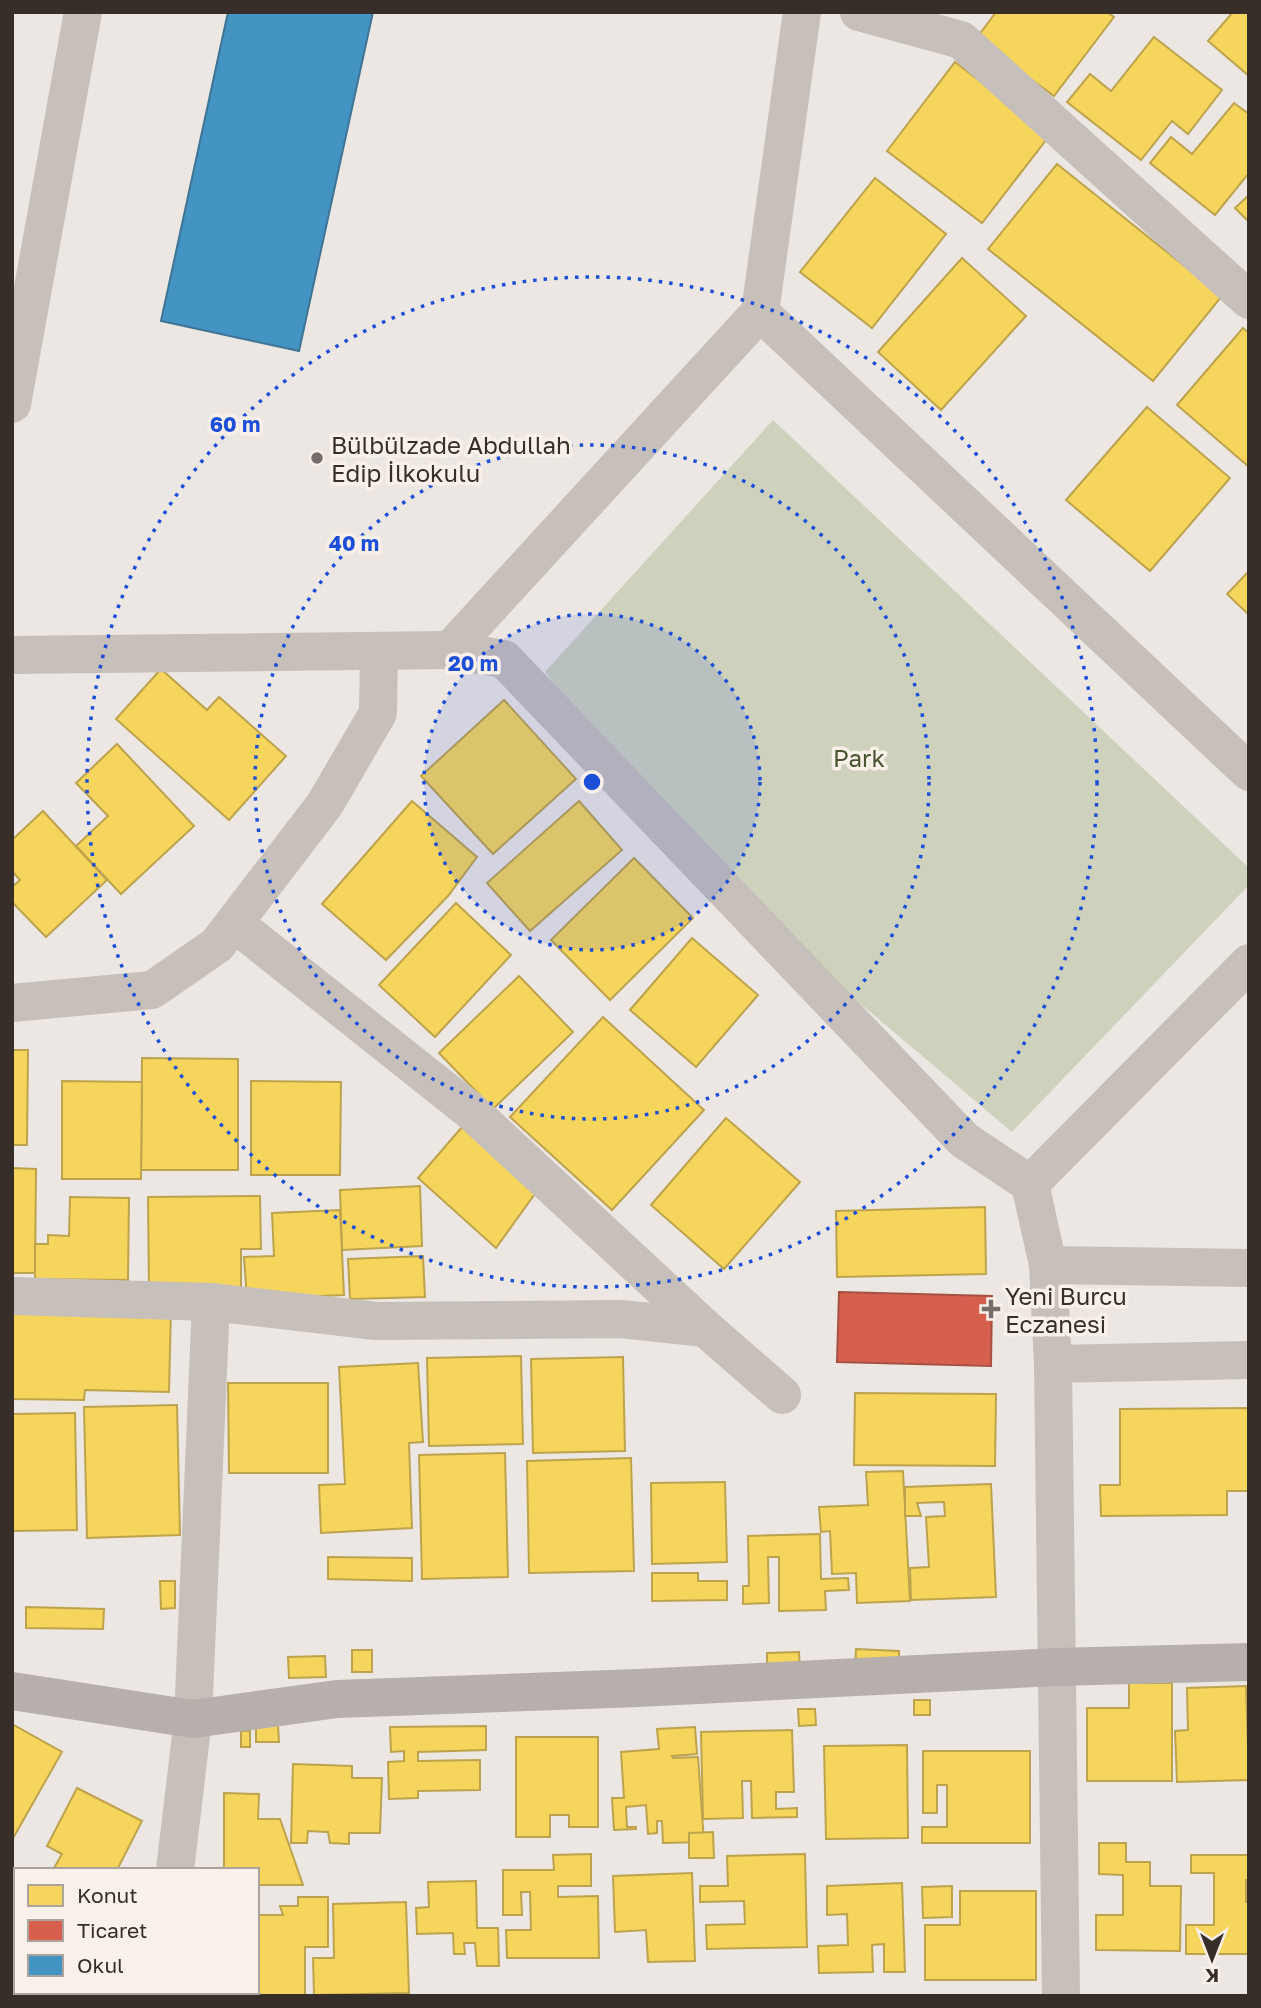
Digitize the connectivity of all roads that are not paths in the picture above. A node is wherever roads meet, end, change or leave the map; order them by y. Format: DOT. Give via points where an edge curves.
graph roads {
  1 [pos="83,12"];
  2 [pos="802,12"];
  3 [pos="859,12"];
  4 [pos="1249,300"];
  5 [pos="760,312"];
  6 [pos="12,404"];
  7 [pos="450,650"];
  8 [pos="379,651"];
  9 [pos="12,655"];
  10 [pos="1249,772"];
  11 [pos="234,923"];
  12 [pos="1249,963"];
  13 [pos="12,1003"];
  14 [pos="1030,1184"];
  15 [pos="1048,1265"];
  16 [pos="1249,1268"];
  17 [pos="12,1296"];
  18 [pos="211,1302"];
  19 [pos="705,1328"];
  20 [pos="1249,1360"];
  21 [pos="1053,1364"];
  22 [pos="782,1395"];
  23 [pos="1249,1662"];
  24 [pos="1056,1667"];
  25 [pos="12,1691"];
  26 [pos="193,1719"];
  27 [pos="175,1868"];
  28 [pos="1061,1996"];
  1 -- 6 [label="street"];
  2 -- 5 [label="street"];
  3 -- 4 [label="street" via="961,40"];
  5 -- 7 [label="street"];
  5 -- 10 [label="street"];
  7 -- 8 [label="street"];
  7 -- 14 [label="street" via="504,659 964,1140"];
  8 -- 9 [label="street"];
  8 -- 11 [label="street" via="378,713 325,804"];
  11 -- 13 [label="street" via="217,945 152,990"];
  11 -- 19 [label="street" via="472,1112"];
  12 -- 14 [label="street"];
  14 -- 15 [label="street"];
  15 -- 16 [label="street"];
  15 -- 21 [label="street"];
  17 -- 18 [label="street"];
  18 -- 19 [label="street" via="376,1321 621,1319"];
  18 -- 26 [label="street"];
  19 -- 22 [label="street"];
  20 -- 21 [label="street"];
  21 -- 24 [label="street"];
  23 -- 24 [label="street"];
  24 -- 26 [label="street" via="337,1699"];
  24 -- 28 [label="street"];
  25 -- 26 [label="street"];
  26 -- 27 [label="street"];
}
